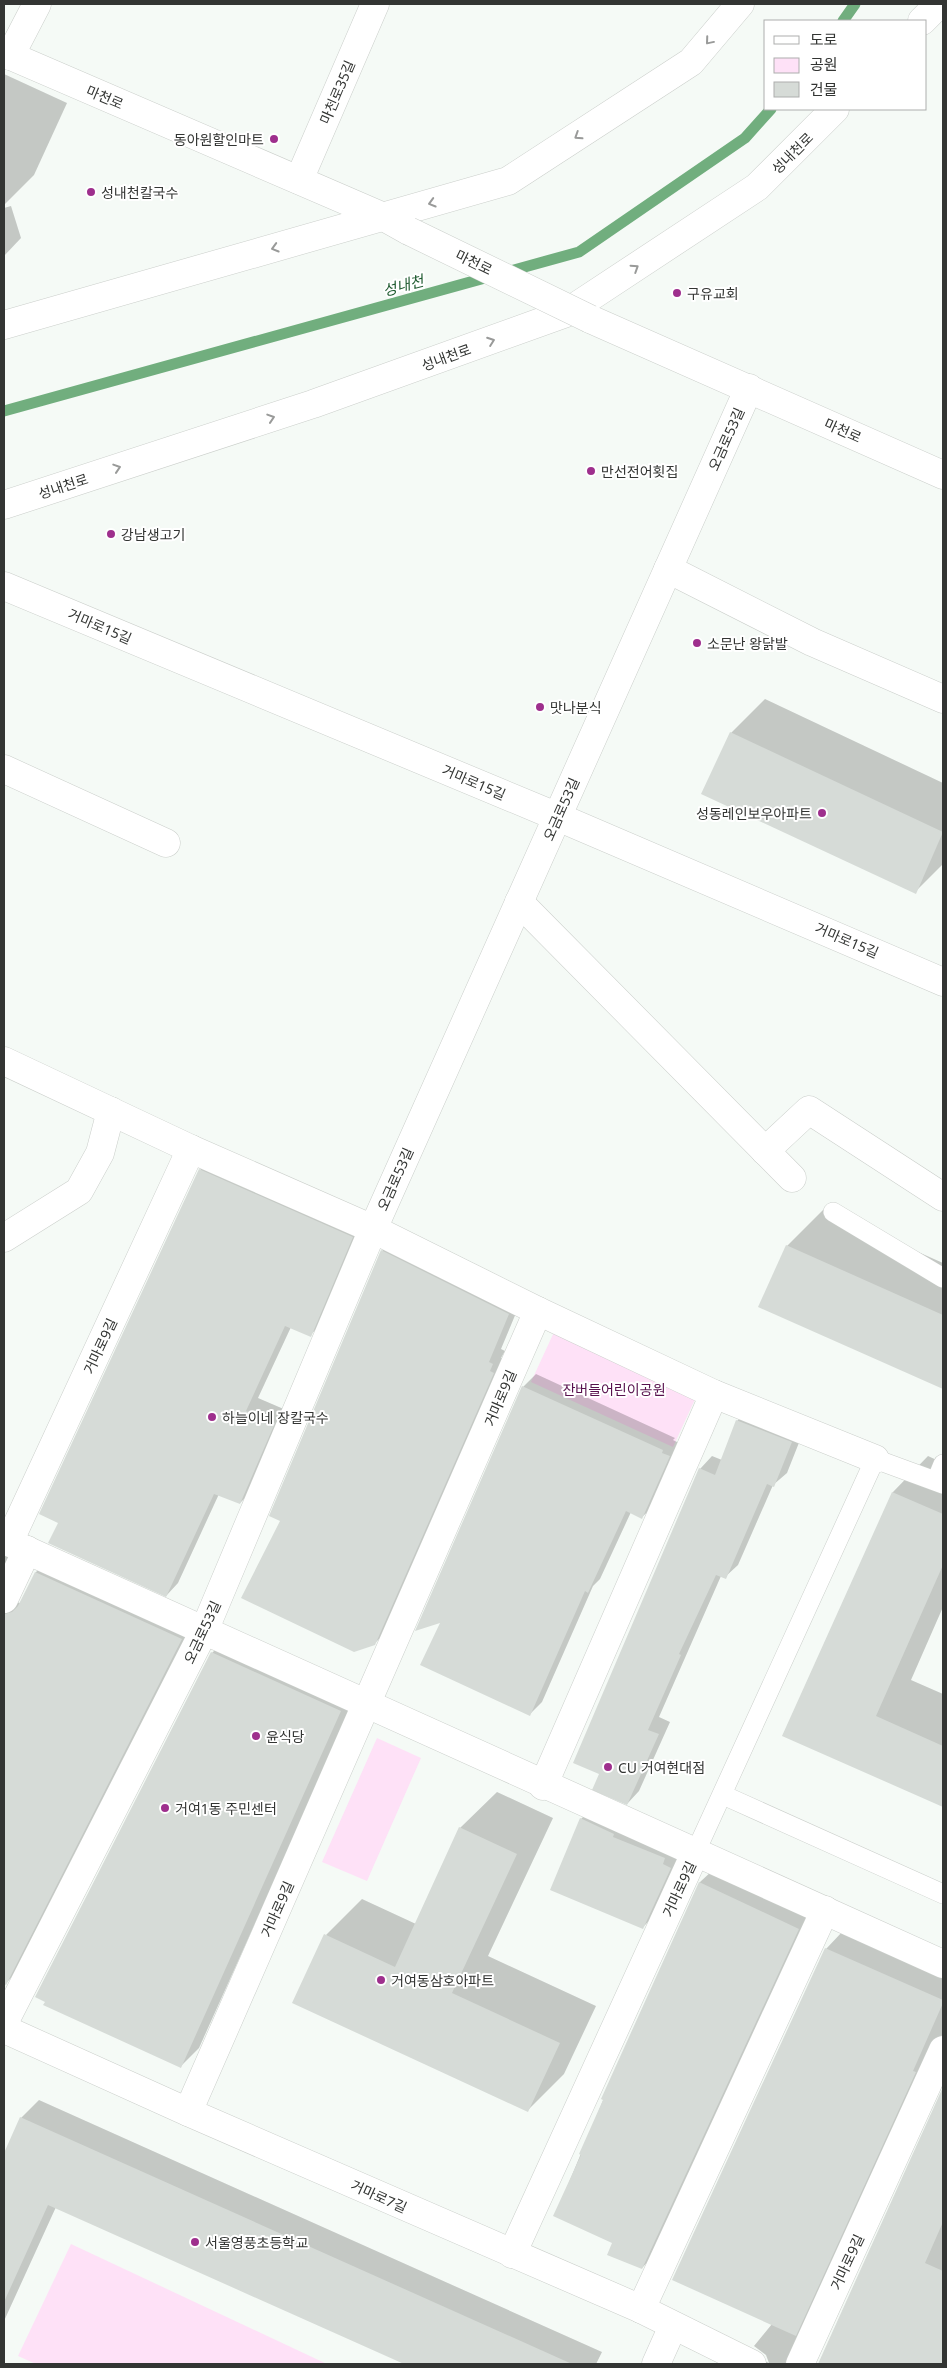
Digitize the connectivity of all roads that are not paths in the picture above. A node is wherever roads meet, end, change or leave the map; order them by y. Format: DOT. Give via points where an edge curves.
graph roads {
  1 [pos="37,4"];
  2 [pos="375,4"];
  3 [pos="740,4"];
  4 [pos="939,4"];
  5 [pos="923,20"];
  6 [pos="7,55"];
  7 [pos="834,110"];
  8 [pos="299,180"];
  9 [pos="384,217"];
  10 [pos="4,325"];
  11 [pos="749,388"];
  12 [pos="943,475"];
  13 [pos="4,505"];
  14 [pos="668,569"];
  15 [pos="4,586"];
  16 [pos="943,699"];
  17 [pos="4,769"];
  18 [pos="558,817"];
  19 [pos="166,843"];
  20 [pos="520,902"];
  21 [pos="943,982"];
  22 [pos="4,1061"];
  23 [pos="111,1111"];
  24 [pos="191,1149"];
  25 [pos="765,1151"];
  26 [pos="792,1178"];
  27 [pos="943,1197"];
  28 [pos="832,1212"];
  29 [pos="373,1229"];
  30 [pos="4,1238"];
  31 [pos="943,1278"];
  32 [pos="538,1311"];
  33 [pos="714,1394"];
  34 [pos="875,1459"];
  35 [pos="941,1476"];
  36 [pos="13,1544"];
  37 [pos="4,1599"];
  38 [pos="204,1631"];
  39 [pos="367,1705"];
  40 [pos="544,1786"];
  41 [pos="723,1794"];
  42 [pos="696,1852"];
  43 [pos="943,1894"];
  44 [pos="825,1910"];
  45 [pos="943,1964"];
  46 [pos="4,2022"];
  47 [pos="4,2029"];
  48 [pos="943,2050"];
  49 [pos="188,2112"];
  50 [pos="512,2254"];
  51 [pos="641,2309"];
  52 [pos="672,2326"];
  53 [pos="656,2364"];
  54 [pos="752,2364"];
  55 [pos="800,2364"];
  1 -- 6 [label="street"];
  2 -- 8 [label="street, 마천로35길"];
  3 -- 9 [label="street, one-way" via="691,62 508,181"];
  4 -- 5 [label="street"];
  6 -- 8 [label="street, 마천로"];
  13 -- 7 [label="street, 성내천로, one-way" via="314,404 566,313 757,187"];
  8 -- 9 [label="street, 마천로"];
  9 -- 10 [label="street, one-way"];
  9 -- 11 [label="street, 마천로, bridge" via="590,319"];
  11 -- 12 [label="street, 마천로"];
  11 -- 14 [label="street, 오금로53길"];
  14 -- 16 [label="street" via="812,642"];
  14 -- 18 [label="street, 오금로53길"];
  15 -- 18 [label="street, 거마로15길"];
  17 -- 19 [label="street"];
  18 -- 20 [label="street, 오금로53길"];
  18 -- 21 [label="street, 거마로15길"];
  20 -- 25 [label="street"];
  20 -- 29 [label="street, 오금로53길"];
  22 -- 23 [label="street"];
  23 -- 24 [label="street"];
  23 -- 30 [label="street" via="100,1153 79,1191"];
  24 -- 29 [label="street"];
  24 -- 36 [label="street, 거마로9길"];
  25 -- 26 [label="street"];
  25 -- 27 [label="street" via="809,1110"];
  28 -- 31 [label="lane"];
  29 -- 32 [label="street"];
  29 -- 38 [label="street, 오금로53길"];
  32 -- 33 [label="street"];
  32 -- 39 [label="street, 거마로9길"];
  33 -- 34 [label="street"];
  33 -- 40 [label="street"];
  34 -- 35 [label="lane"];
  34 -- 41 [label="lane"];
  36 -- 37 [label="street, 거마로9길"];
  36 -- 38 [label="street, 거마로9길"];
  38 -- 39 [label="street, 거마로9길"];
  38 -- 46 [label="street, 오금로53길"];
  39 -- 40 [label="street, 거마로9길"];
  39 -- 49 [label="street, 거마로9길"];
  40 -- 42 [label="street, 거마로9길"];
  41 -- 42 [label="lane"];
  41 -- 43 [label="lane"];
  42 -- 44 [label="street, 거마로9길"];
  42 -- 50 [label="street, 거마로9길"];
  44 -- 45 [label="street, 거마로9길"];
  44 -- 51 [label="street"];
  47 -- 49 [label="street, 거마로7길"];
  48 -- 55 [label="street, 거마로9길"];
  49 -- 50 [label="street, 거마로7길"];
  50 -- 51 [label="street, 거마로7길"];
  51 -- 52 [label="street, 거마로7길"];
  52 -- 53 [label="street"];
  52 -- 54 [label="street, 거마로7길"];
}
